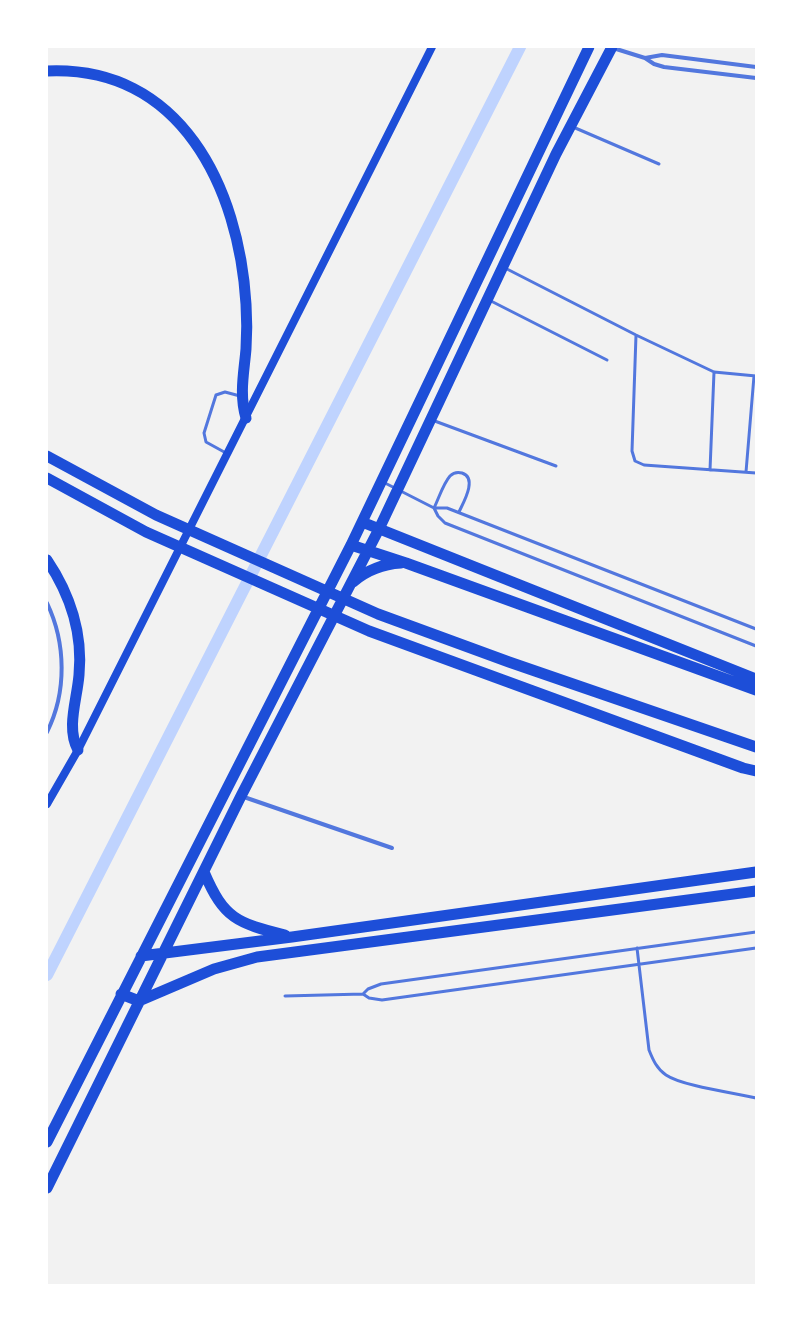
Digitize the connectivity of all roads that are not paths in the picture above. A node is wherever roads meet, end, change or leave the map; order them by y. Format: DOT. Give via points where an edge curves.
graph roads {
  1 [pos="432,47"];
  2 [pos="589,47"];
  3 [pos="612,47"];
  4 [pos="645,58"];
  5 [pos="756,67"];
  6 [pos="47,71"];
  7 [pos="756,78"];
  8 [pos="571,126"];
  9 [pos="659,164"];
  10 [pos="502,266"];
  11 [pos="487,299"];
  12 [pos="636,335"];
  13 [pos="607,360"];
  14 [pos="714,372"];
  15 [pos="755,376"];
  16 [pos="242,397"];
  17 [pos="254,402"];
  18 [pos="246,418"];
  19 [pos="430,419"];
  20 [pos="228,454"];
  21 [pos="47,456"];
  22 [pos="556,466"];
  23 [pos="710,470"];
  24 [pos="746,472"];
  25 [pos="756,473"];
  26 [pos="47,478"];
  27 [pos="381,481"];
  28 [pos="398,490"];
  29 [pos="434,508"];
  30 [pos="459,512"];
  31 [pos="362,522"];
  32 [pos="379,529"];
  33 [pos="350,545"];
  34 [pos="368,550"];
  35 [pos="47,560"];
  36 [pos="406,563"];
  37 [pos="350,586"];
  38 [pos="47,603"];
  39 [pos="756,629"];
  40 [pos="756,646"];
  41 [pos="756,679"];
  42 [pos="756,690"];
  43 [pos="47,732"];
  44 [pos="756,748"];
  45 [pos="78,750"];
  46 [pos="744,768"];
  47 [pos="756,771"];
  48 [pos="756,776"];
  49 [pos="241,796"];
  50 [pos="47,804"];
  51 [pos="392,848"];
  52 [pos="204,872"];
  53 [pos="756,872"];
  54 [pos="756,891"];
  55 [pos="756,932"];
  56 [pos="292,937"];
  57 [pos="637,948"];
  58 [pos="756,948"];
  59 [pos="165,952"];
  60 [pos="141,956"];
  61 [pos="639,965"];
  62 [pos="121,994"];
  63 [pos="363,994"];
  64 [pos="285,996"];
  65 [pos="139,1001"];
  66 [pos="756,1098"];
  67 [pos="47,1142"];
  68 [pos="47,1188"];
  1 -- 17 [label="main road"];
  2 -- 27 [label="highway"];
  3 -- 4 [label="street"];
  3 -- 8 [label="highway"];
  4 -- 5 [label="street" via="662,55"];
  4 -- 7 [label="street" via="664,67"];
  6 -- 16 [label="highway" via="90,75 136,91 177,120 207,159 229,212 244,282 246,326"];
  8 -- 9 [label="lane"];
  8 -- 10 [label="highway"];
  10 -- 11 [label="highway"];
  10 -- 12 [label="lane"];
  11 -- 13 [label="lane"];
  11 -- 19 [label="highway"];
  12 -- 14 [label="lane"];
  12 -- 23 [label="lane" via="632,456 639,464"];
  14 -- 15 [label="lane"];
  14 -- 23 [label="lane"];
  15 -- 24 [label="lane"];
  16 -- 17 [label="lane"];
  16 -- 18 [label="highway"];
  16 -- 20 [label="lane" via="225,392 216,395 204,433 206,442"];
  17 -- 18 [label="main road"];
  18 -- 20 [label="main road"];
  19 -- 22 [label="lane"];
  19 -- 28 [label="highway"];
  20 -- 45 [label="main road"];
  21 -- 44 [label="highway" via="156,515 378,614"];
  23 -- 24 [label="lane"];
  24 -- 25 [label="lane"];
  26 -- 46 [label="highway" via="146,532 369,630"];
  27 -- 28 [label="lane"];
  27 -- 31 [label="highway"];
  28 -- 29 [label="lane"];
  28 -- 32 [label="highway"];
  29 -- 30 [label="lane" via="447,508"];
  29 -- 30 [label="lane" via="451,475 462,473 467,476 469,482"];
  29 -- 40 [label="lane" via="445,523"];
  30 -- 39 [label="lane"];
  31 -- 32 [label="highway"];
  31 -- 33 [label="highway"];
  32 -- 34 [label="highway"];
  32 -- 41 [label="highway"];
  33 -- 34 [label="highway"];
  33 -- 60 [label="highway"];
  34 -- 36 [label="highway"];
  34 -- 37 [label="highway"];
  35 -- 45 [label="highway" via="63,586 77,630 79,668 72,730 74,744"];
  36 -- 37 [label="highway" via="370,571"];
  36 -- 42 [label="highway"];
  37 -- 49 [label="highway"];
  38 -- 43 [label="street" via="58,631 62,672 59,698"];
  45 -- 50 [label="main road"];
  46 -- 47 [label="highway"];
  46 -- 48 [label="highway"];
  49 -- 51 [label="street"];
  49 -- 52 [label="highway"];
  52 -- 56 [label="highway" via="214,894 231,915 255,928"];
  52 -- 59 [label="highway"];
  53 -- 56 [label="highway"];
  54 -- 65 [label="highway" via="256,957 214,969"];
  55 -- 57 [label="lane"];
  56 -- 59 [label="highway"];
  57 -- 61 [label="lane"];
  57 -- 63 [label="lane" via="381,984"];
  58 -- 61 [label="lane"];
  59 -- 60 [label="highway"];
  59 -- 65 [label="highway"];
  60 -- 62 [label="highway"];
  61 -- 63 [label="lane" via="382,1000 369,998"];
  61 -- 66 [label="lane" via="649,1050 660,1070 679,1081"];
  62 -- 65 [label="highway"];
  62 -- 67 [label="highway"];
  63 -- 64 [label="lane"];
  65 -- 68 [label="highway"];
}
